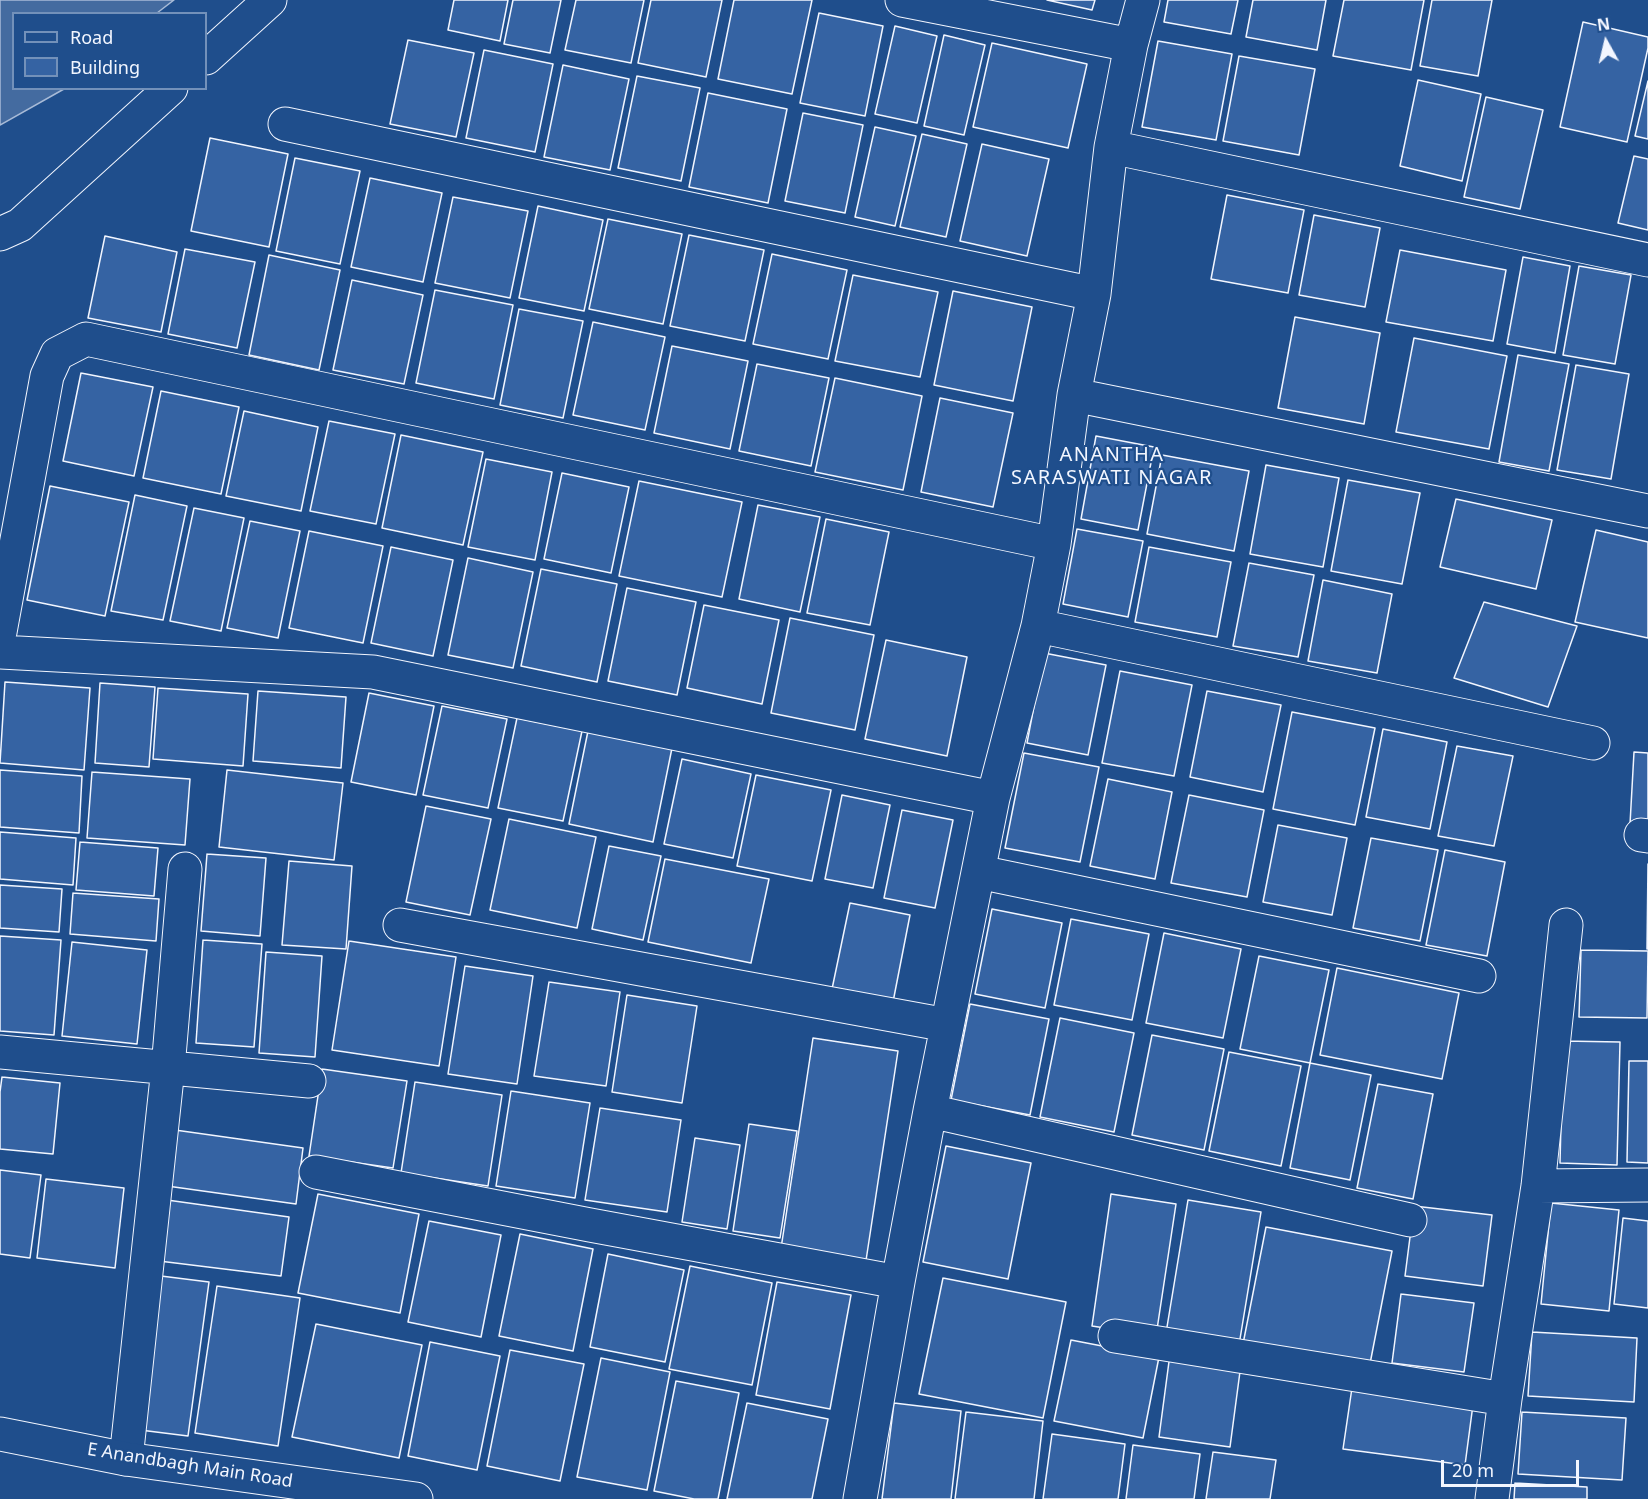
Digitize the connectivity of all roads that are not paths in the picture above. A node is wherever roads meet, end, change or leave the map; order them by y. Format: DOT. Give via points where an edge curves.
graph roads {
  1 [pos="270,0"];
  2 [pos="902,0"];
  3 [pos="1143,0"];
  4 [pos="1131,45"];
  5 [pos="207,57"];
  6 [pos="169,90"];
  7 [pos="285,124"];
  8 [pos="1111,147"];
  9 [pos="0,234"];
  10 [pos="1648,261"];
  11 [pos="1094,294"];
  12 [pos="1074,395"];
  13 [pos="1648,511"];
  14 [pos="1054,544"];
  15 [pos="1038,626"];
  16 [pos="0,632"];
  17 [pos="0,652"];
  18 [pos="1593,743"];
  19 [pos="993,798"];
  20 [pos="185,869"];
  21 [pos="978,872"];
  22 [pos="1566,924"];
  23 [pos="400,925"];
  24 [pos="1479,976"];
  25 [pos="947,1025"];
  26 [pos="0,1052"];
  27 [pos="168,1068"];
  28 [pos="309,1081"];
  29 [pos="930,1111"];
  30 [pos="316,1172"];
  31 [pos="1648,1185"];
  32 [pos="1538,1186"];
  33 [pos="1410,1220"];
  34 [pos="898,1282"];
  35 [pos="1115,1336"];
  36 [pos="1505,1399"];
  37 [pos="0,1434"];
  38 [pos="126,1459"];
  39 [pos="416,1499"];
  40 [pos="860,1499"];
  41 [pos="1492,1499"];
  1 -- 5 [label="street"];
  2 -- 4 [label="street"];
  3 -- 4 [label="street"];
  4 -- 8 [label="street"];
  6 -- 9 [label="street" via="20,225"];
  7 -- 11 [label="street"];
  8 -- 10 [label="street"];
  8 -- 11 [label="street"];
  11 -- 12 [label="street"];
  12 -- 13 [label="street"];
  12 -- 14 [label="street"];
  14 -- 15 [label="street"];
  14 -- 16 [label="street" via="86,339 57,354 47,376"];
  15 -- 18 [label="street"];
  15 -- 19 [label="street"];
  17 -- 19 [label="street" via="373,672"];
  19 -- 21 [label="street"];
  20 -- 27 [label="street"];
  21 -- 24 [label="street"];
  21 -- 25 [label="street"];
  22 -- 32 [label="street"];
  23 -- 25 [label="street"];
  25 -- 29 [label="street"];
  26 -- 27 [label="street"];
  27 -- 28 [label="street"];
  27 -- 38 [label="street"];
  29 -- 33 [label="street"];
  29 -- 34 [label="street"];
  30 -- 34 [label="street"];
  31 -- 32 [label="street"];
  32 -- 36 [label="street"];
  34 -- 40 [label="street"];
  35 -- 36 [label="street"];
  36 -- 41 [label="street"];
  37 -- 38 [label="street, E Anandbagh Main Road"];
  38 -- 39 [label="street, E Anandbagh Main Road"];
}
